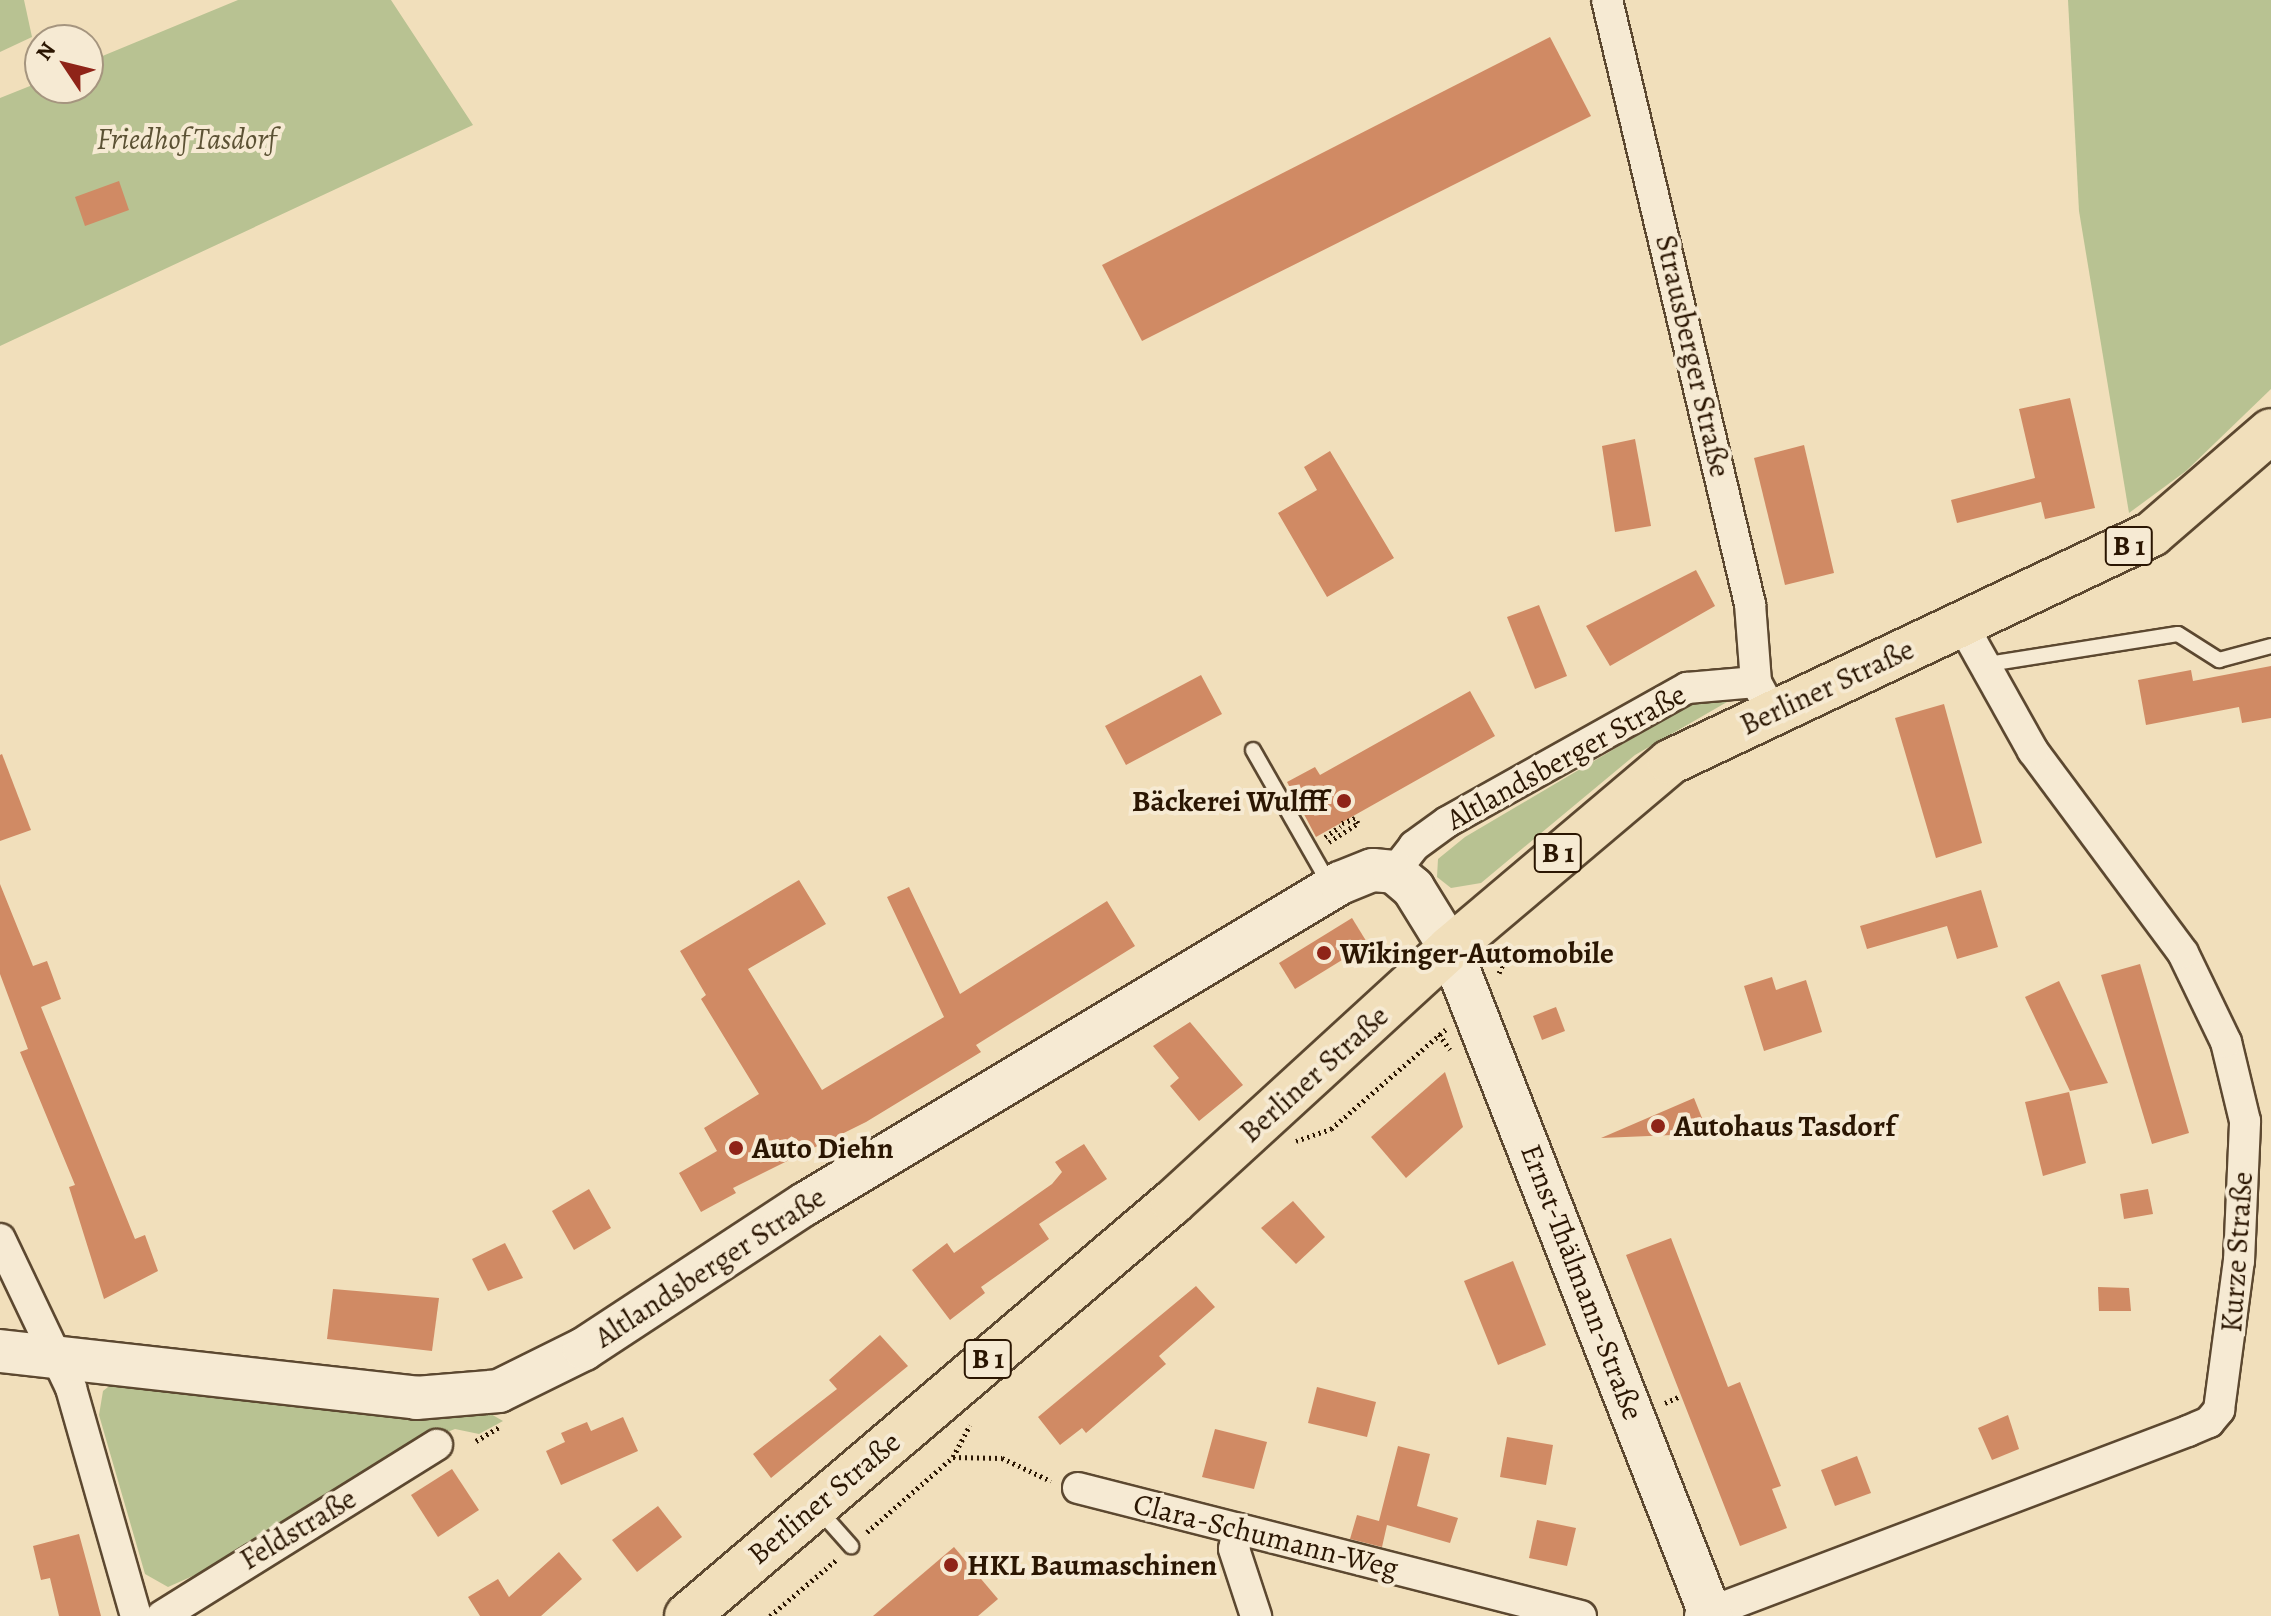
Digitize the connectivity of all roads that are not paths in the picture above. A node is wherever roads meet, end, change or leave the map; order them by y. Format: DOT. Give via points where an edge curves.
graph roads {
  1 [pos="1607,0"];
  2 [pos="2271,431"];
  3 [pos="1962,624"];
  4 [pos="2271,646"];
  5 [pos="1981,665"];
  6 [pos="1764,697"];
  7 [pos="1253,750"];
  8 [pos="1394,872"];
  9 [pos="1332,888"];
  10 [pos="1450,948"];
  11 [pos="0,1239"];
  12 [pos="0,1351"];
  13 [pos="57,1357"];
  14 [pos="437,1445"];
  15 [pos="1078,1488"];
  16 [pos="815,1506"];
  17 [pos="1238,1529"];
  18 [pos="851,1546"];
  19 [pos="1707,1615"];
  20 [pos="136,1616"];
  21 [pos="162,1616"];
  22 [pos="687,1616"];
  23 [pos="1256,1616"];
  24 [pos="1581,1616"];
  1 -- 6 [label="street, Strausberger Straße" via="1750,604"];
  2 -- 3 [label="main road, Berliner Straße / B 1" via="2152,534"];
  3 -- 5 [label="street, Kurze Straße"];
  3 -- 6 [label="main road, Berliner Straße / B 1"];
  4 -- 5 [label="lane" via="2219,660 2178,634"];
  5 -- 19 [label="street, Kurze Straße" via="2033,751 2183,953 2238,1079 2245,1121 2239,1261 2219,1410 2209,1422 2188,1431"];
  6 -- 8 [label="street, Altlandsberger Straße" via="1687,688 1447,822 1414,846"];
  6 -- 10 [label="main road, Berliner Straße / B 1" via="1670,762"];
  7 -- 9 [label="lane"];
  8 -- 9 [label="main road, Altlandsberger Straße" via="1373,870"];
  8 -- 10 [label="main road" via="1419,896"];
  9 -- 13 [label="main road, Altlandsberger Straße" via="805,1204 584,1349 499,1391 416,1398"];
  10 -- 16 [label="main road, Berliner Straße / B 1" via="1173,1202"];
  10 -- 19 [label="main road, Ernst-Thälmann-Straße"];
  11 -- 13 [label="street"];
  12 -- 13 [label="main road, Altlandsberger Straße"];
  13 -- 20 [label="street"];
  14 -- 21 [label="street, Feldstraße"];
  15 -- 17 [label="street, Clara-Schumann-Weg"];
  16 -- 18 [label="lane"];
  16 -- 22 [label="main road, Berliner Straße / B 1"];
  17 -- 23 [label="street" via="1234,1549"];
  17 -- 24 [label="street, Clara-Schumann-Weg"];
}
